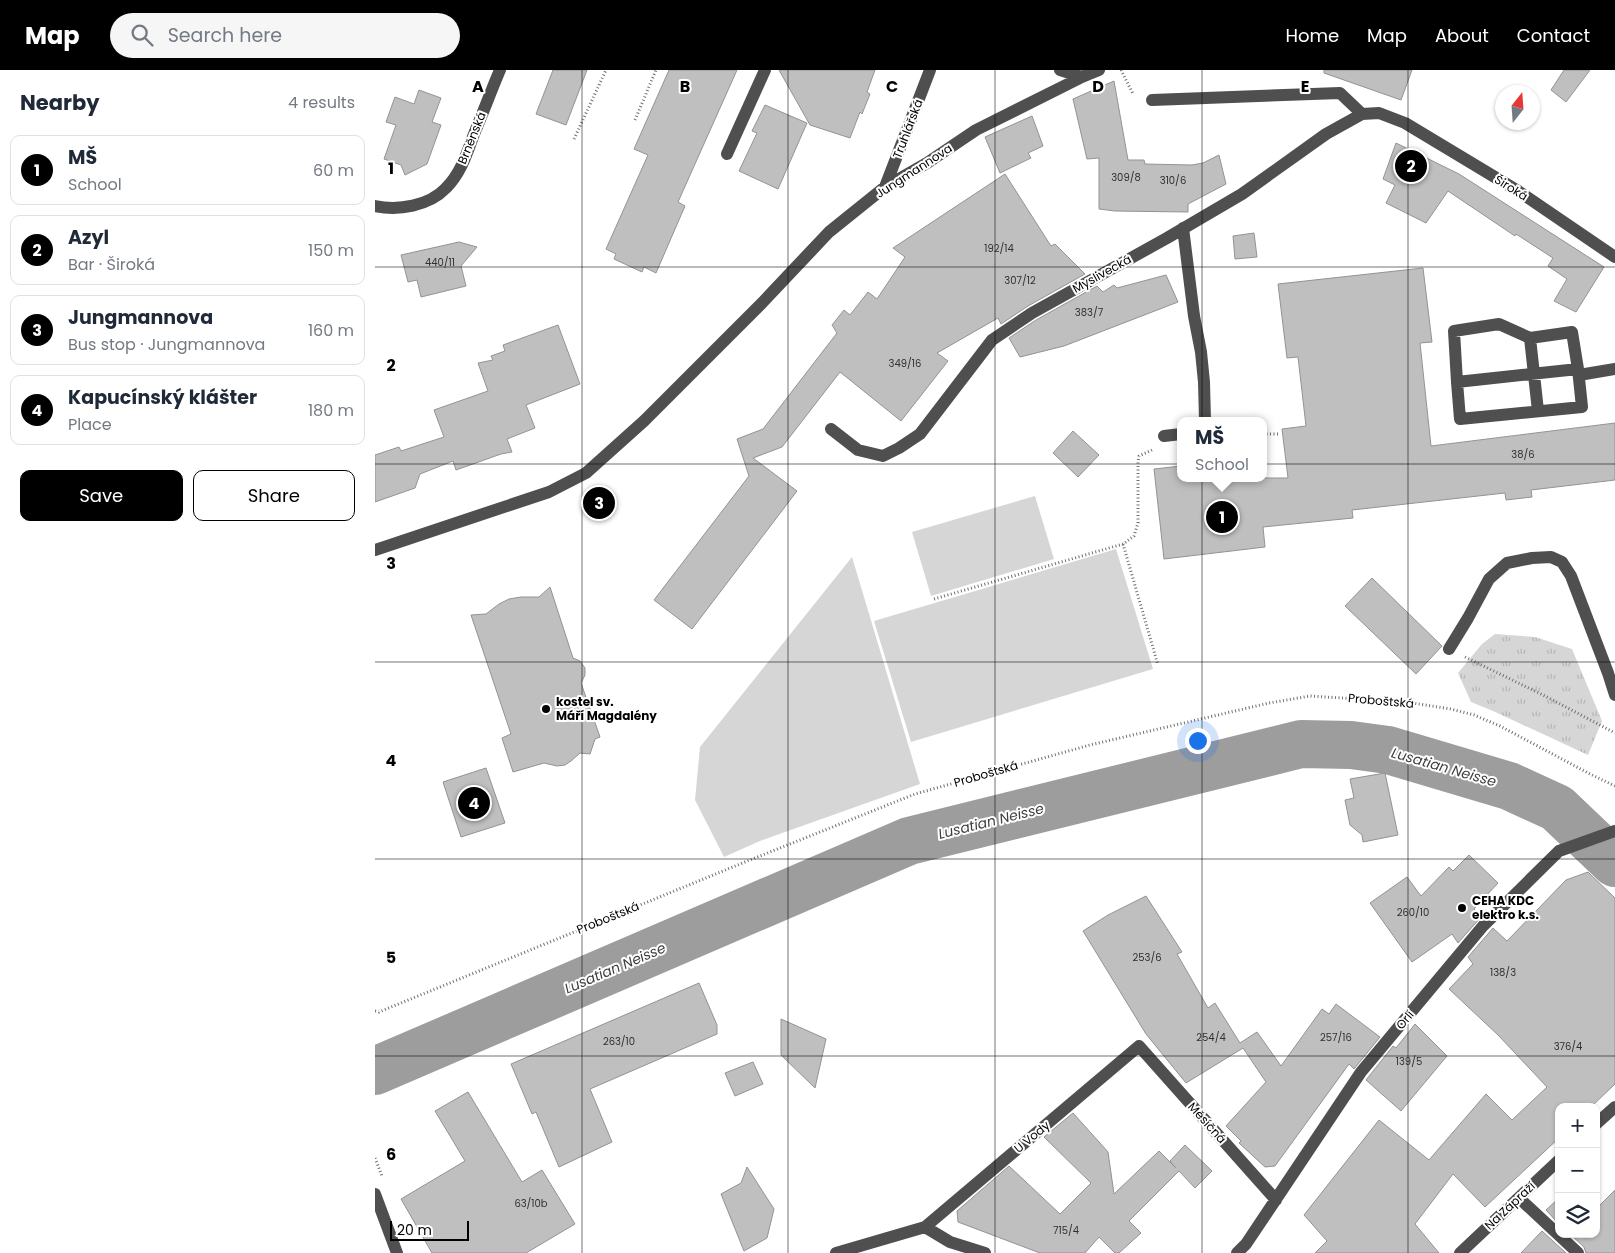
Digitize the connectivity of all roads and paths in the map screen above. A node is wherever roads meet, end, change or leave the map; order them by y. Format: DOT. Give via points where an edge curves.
graph roads {
  1 [pos="500,70"];
  2 [pos="606,70"];
  3 [pos="656,70"];
  4 [pos="765,70"];
  5 [pos="930,70"];
  6 [pos="1060,70"];
  7 [pos="1099,70"];
  8 [pos="1121,70"];
  9 [pos="1082,77"];
  10 [pos="1152,100"];
  11 [pos="1362,114"];
  12 [pos="635,120"];
  13 [pos="574,139"];
  14 [pos="727,154"];
  15 [pos="885,187"];
  16 [pos="375,206"];
  17 [pos="1183,228"];
  18 [pos="1615,257"];
  19 [pos="1530,338"];
  20 [pos="1615,369"];
  21 [pos="1578,372"];
  22 [pos="1535,373"];
  23 [pos="1457,382"];
  24 [pos="1538,411"];
  25 [pos="1205,417"];
  26 [pos="831,429"];
  27 [pos="1177,434"];
  28 [pos="1267,434"];
  29 [pos="1277,434"];
  30 [pos="1164,436"];
  31 [pos="1123,544"];
  32 [pos="375,550"];
  33 [pos="934,599"];
  34 [pos="1449,649"];
  35 [pos="1158,665"];
  36 [pos="1612,671"];
  37 [pos="1615,695"];
  38 [pos="1615,734"];
  39 [pos="1615,786"];
  40 [pos="1614,832"];
  41 [pos="375,1011"];
  42 [pos="1139,1046"];
  43 [pos="1615,1107"];
  44 [pos="1600,1120"];
  45 [pos="1555,1164"];
  46 [pos="375,1194"];
  47 [pos="1519,1198"];
  48 [pos="1276,1200"];
  49 [pos="925,1228"];
  50 [pos="1245,1250"];
  51 [pos="397,1253"];
  52 [pos="835,1253"];
  53 [pos="985,1253"];
  54 [pos="1460,1253"];
  55 [pos="1578,1253"];
  1 -- 16 [label="street, Brněnská" via="461,168 446,189 409,207"];
  2 -- 13 [label="path"];
  3 -- 12 [label="path"];
  4 -- 14 [label="street"];
  5 -- 15 [label="street, Truhlářská"];
  6 -- 9 [label="street"];
  7 -- 9 [label="street, Jungmannova"];
  8 -- 10 [label="path" via="1134,97"];
  9 -- 15 [label="street, Jungmannova" via="976,130"];
  10 -- 11 [label="street" via="1340,94"];
  11 -- 17 [label="street, Myslivecká" via="1327,134 1242,194"];
  11 -- 18 [label="street, Široká" via="1379,113 1405,122 1518,191"];
  15 -- 32 [label="street, Jungmannova" via="829,232 644,421 587,473 549,492"];
  17 -- 25 [label="street" via="1193,316 1201,352"];
  17 -- 26 [label="street, Myslivecká" via="1032,313 992,340 920,434 899,448 883,456 858,450"];
  19 -- 21 [label="street" via="1572,332"];
  19 -- 22 [label="street"];
  19 -- 23 [label="street" via="1499,324 1454,331"];
  20 -- 21 [label="street"];
  21 -- 22 [label="street"];
  21 -- 24 [label="street" via="1582,407"];
  22 -- 23 [label="street"];
  22 -- 24 [label="street"];
  23 -- 24 [label="street" via="1460,419"];
  27 -- 30 [label="street"];
  28 -- 29 [label="path"];
  30 -- 31 [label="path" via="1163,448 1139,456 1138,523 1134,536"];
  31 -- 33 [label="path"];
  31 -- 35 [label="path"];
  34 -- 36 [label="street" via="1489,579 1507,563 1551,557 1562,562 1571,576"];
  34 -- 38 [label="path"];
  36 -- 37 [label="street"];
  39 -- 41 [label="path, Proboštská" via="1501,726 1451,709 1405,702 1309,696 1269,703 1090,745 915,794 397,1005"];
  40 -- 48 [label="street, Orlí" via="1559,851 1483,926 1361,1072"];
  42 -- 48 [label="street, Měsíčná"];
  42 -- 49 [label="street, U Vody"];
  43 -- 44 [label="street"];
  45 -- 47 [label="street, Na Zápraží"];
  46 -- 51 [label="street"];
  47 -- 54 [label="street, Na Zápraží"];
  47 -- 55 [label="street"];
  48 -- 50 [label="street, Orlí"];
  49 -- 52 [label="street"];
  49 -- 53 [label="street" via="950,1242"];
}
